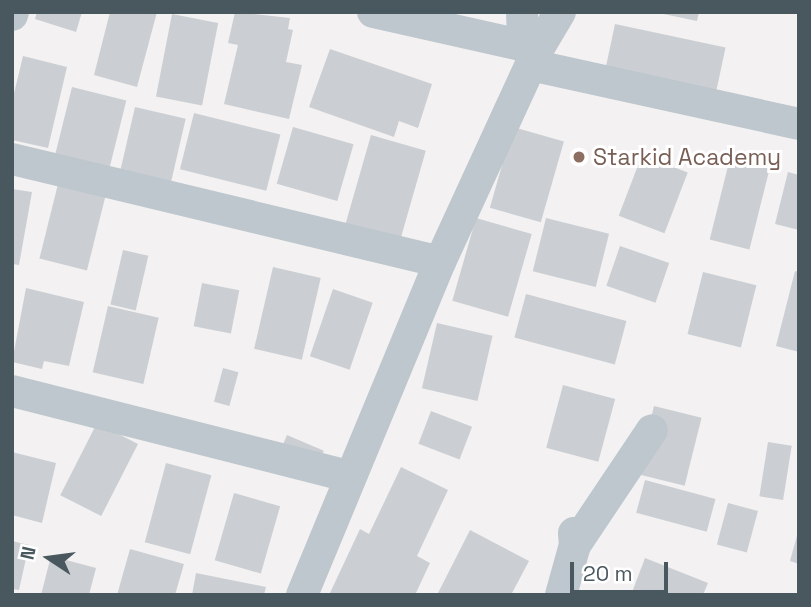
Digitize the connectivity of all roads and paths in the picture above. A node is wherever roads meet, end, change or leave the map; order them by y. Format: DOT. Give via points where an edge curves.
graph roads {
  1 [pos="373,12"];
  2 [pos="522,12"];
  3 [pos="561,12"];
  4 [pos="530,53"];
  5 [pos="799,124"];
  6 [pos="12,159"];
  7 [pos="440,262"];
  8 [pos="12,391"];
  9 [pos="652,430"];
  10 [pos="349,476"];
  11 [pos="302,595"];
  12 [pos="561,595"];
  1 -- 4 [label="street"];
  2 -- 4 [label="street"];
  3 -- 4 [label="street"];
  4 -- 5 [label="street"];
  4 -- 7 [label="street"];
  6 -- 7 [label="street"];
  7 -- 10 [label="street"];
  8 -- 10 [label="street"];
  9 -- 12 [label="street" via="575,539"];
  10 -- 11 [label="street"];
}
